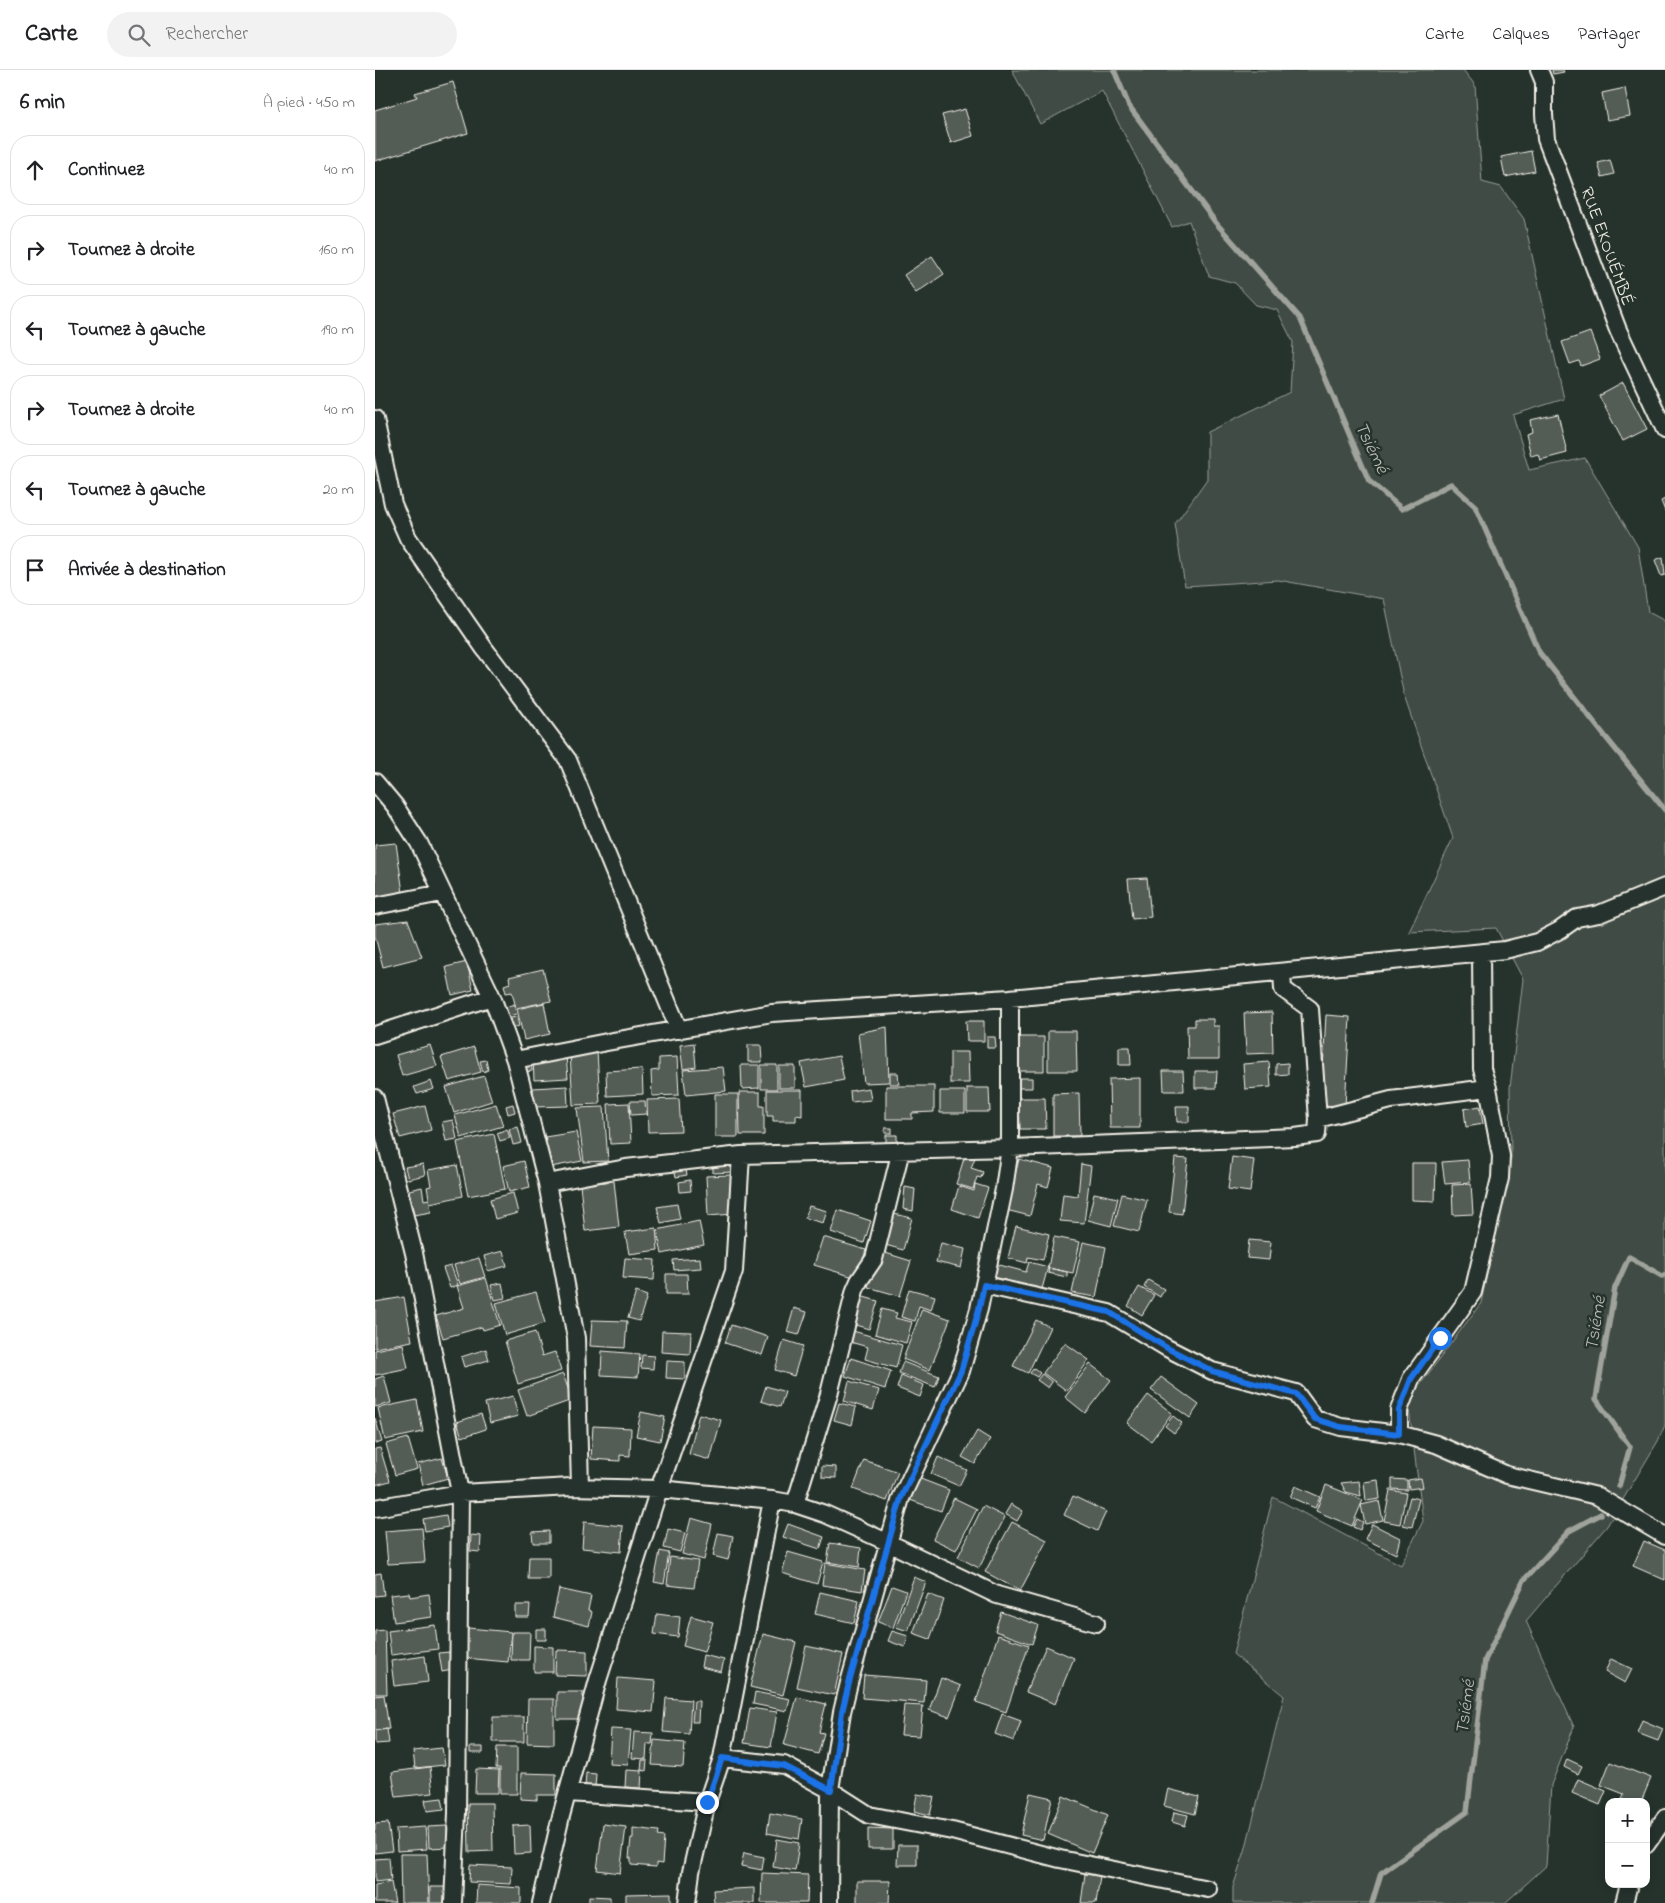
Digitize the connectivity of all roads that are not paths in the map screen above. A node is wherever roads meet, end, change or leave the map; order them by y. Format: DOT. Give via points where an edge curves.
graph roads {
  1 [pos="1539,70"];
  2 [pos="375,419"];
  3 [pos="1665,430"];
  4 [pos="375,782"];
  5 [pos="1665,886"];
  6 [pos="443,893"];
  7 [pos="375,906"];
  8 [pos="1481,953"];
  9 [pos="1282,972"];
  10 [pos="492,998"];
  11 [pos="1010,998"];
  12 [pos="679,1030"];
  13 [pos="375,1034"];
  14 [pos="515,1060"];
  15 [pos="1488,1088"];
  16 [pos="375,1098"];
  17 [pos="1319,1119"];
  18 [pos="1010,1148"];
  19 [pos="901,1150"];
  20 [pos="741,1155"];
  21 [pos="547,1184"];
  22 [pos="984,1285"];
  23 [pos="1399,1434"];
  24 [pos="580,1487"];
  25 [pos="659,1489"];
  26 [pos="460,1493"];
  27 [pos="772,1500"];
  28 [pos="795,1504"];
  29 [pos="375,1508"];
  30 [pos="1665,1536"];
  31 [pos="887,1542"];
  32 [pos="1096,1623"];
  33 [pos="722,1758"];
  34 [pos="831,1790"];
  35 [pos="568,1793"];
  36 [pos="707,1802"];
  37 [pos="1664,1823"];
  38 [pos="1648,1843"];
  39 [pos="1628,1888"];
  40 [pos="1208,1889"];
  41 [pos="453,1903"];
  42 [pos="541,1903"];
  43 [pos="687,1903"];
  44 [pos="829,1903"];
  45 [pos="1624,1903"];
  1 -- 3 [label="street, RUE EKOUÉMBÉ" via="1544,82 1546,139 1617,330"];
  2 -- 12 [label="street" via="393,504 408,538 484,648 568,760"];
  4 -- 6 [label="street" via="419,843"];
  5 -- 8 [label="street" via="1599,914 1577,918 1537,942"];
  6 -- 7 [label="street"];
  6 -- 10 [label="street"];
  8 -- 9 [label="street"];
  8 -- 15 [label="street" via="1482,1069"];
  9 -- 11 [label="street"];
  9 -- 17 [label="street" via="1283,989 1310,1009"];
  10 -- 13 [label="street"];
  10 -- 14 [label="street"];
  11 -- 12 [label="street" via="772,1013"];
  11 -- 18 [label="street"];
  12 -- 14 [label="street"];
  14 -- 21 [label="street"];
  15 -- 17 [label="street" via="1391,1100"];
  15 -- 23 [label="street" via="1501,1156 1500,1178 1473,1292 1411,1379 1399,1410"];
  16 -- 26 [label="street" via="414,1253"];
  17 -- 18 [label="street" via="1317,1134 1295,1137"];
  18 -- 19 [label="street"];
  18 -- 22 [label="street"];
  19 -- 20 [label="street"];
  19 -- 28 [label="street" via="874,1259 855,1290 829,1394"];
  20 -- 21 [label="street" via="626,1168"];
  20 -- 25 [label="street" via="734,1271"];
  21 -- 24 [label="street" via="576,1338"];
  22 -- 23 [label="street" via="1109,1312 1212,1371 1296,1394 1315,1419 1341,1427"];
  22 -- 31 [label="street" via="961,1371 901,1498"];
  23 -- 30 [label="street" via="1436,1444 1507,1475 1597,1496"];
  24 -- 25 [label="street"];
  24 -- 26 [label="street"];
  25 -- 27 [label="street"];
  25 -- 35 [label="street" via="598,1680"];
  26 -- 29 [label="street"];
  26 -- 41 [label="street"];
  27 -- 28 [label="street"];
  27 -- 33 [label="street"];
  28 -- 31 [label="street"];
  31 -- 32 [label="street" via="997,1595"];
  31 -- 34 [label="street" via="842,1712"];
  33 -- 34 [label="street" via="784,1766"];
  33 -- 36 [label="street"];
  34 -- 40 [label="street" via="869,1815"];
  34 -- 44 [label="street"];
  35 -- 36 [label="street"];
  35 -- 42 [label="street"];
  36 -- 43 [label="street"];
  37 -- 38 [label="street"];
  39 -- 45 [label="street"];
}
